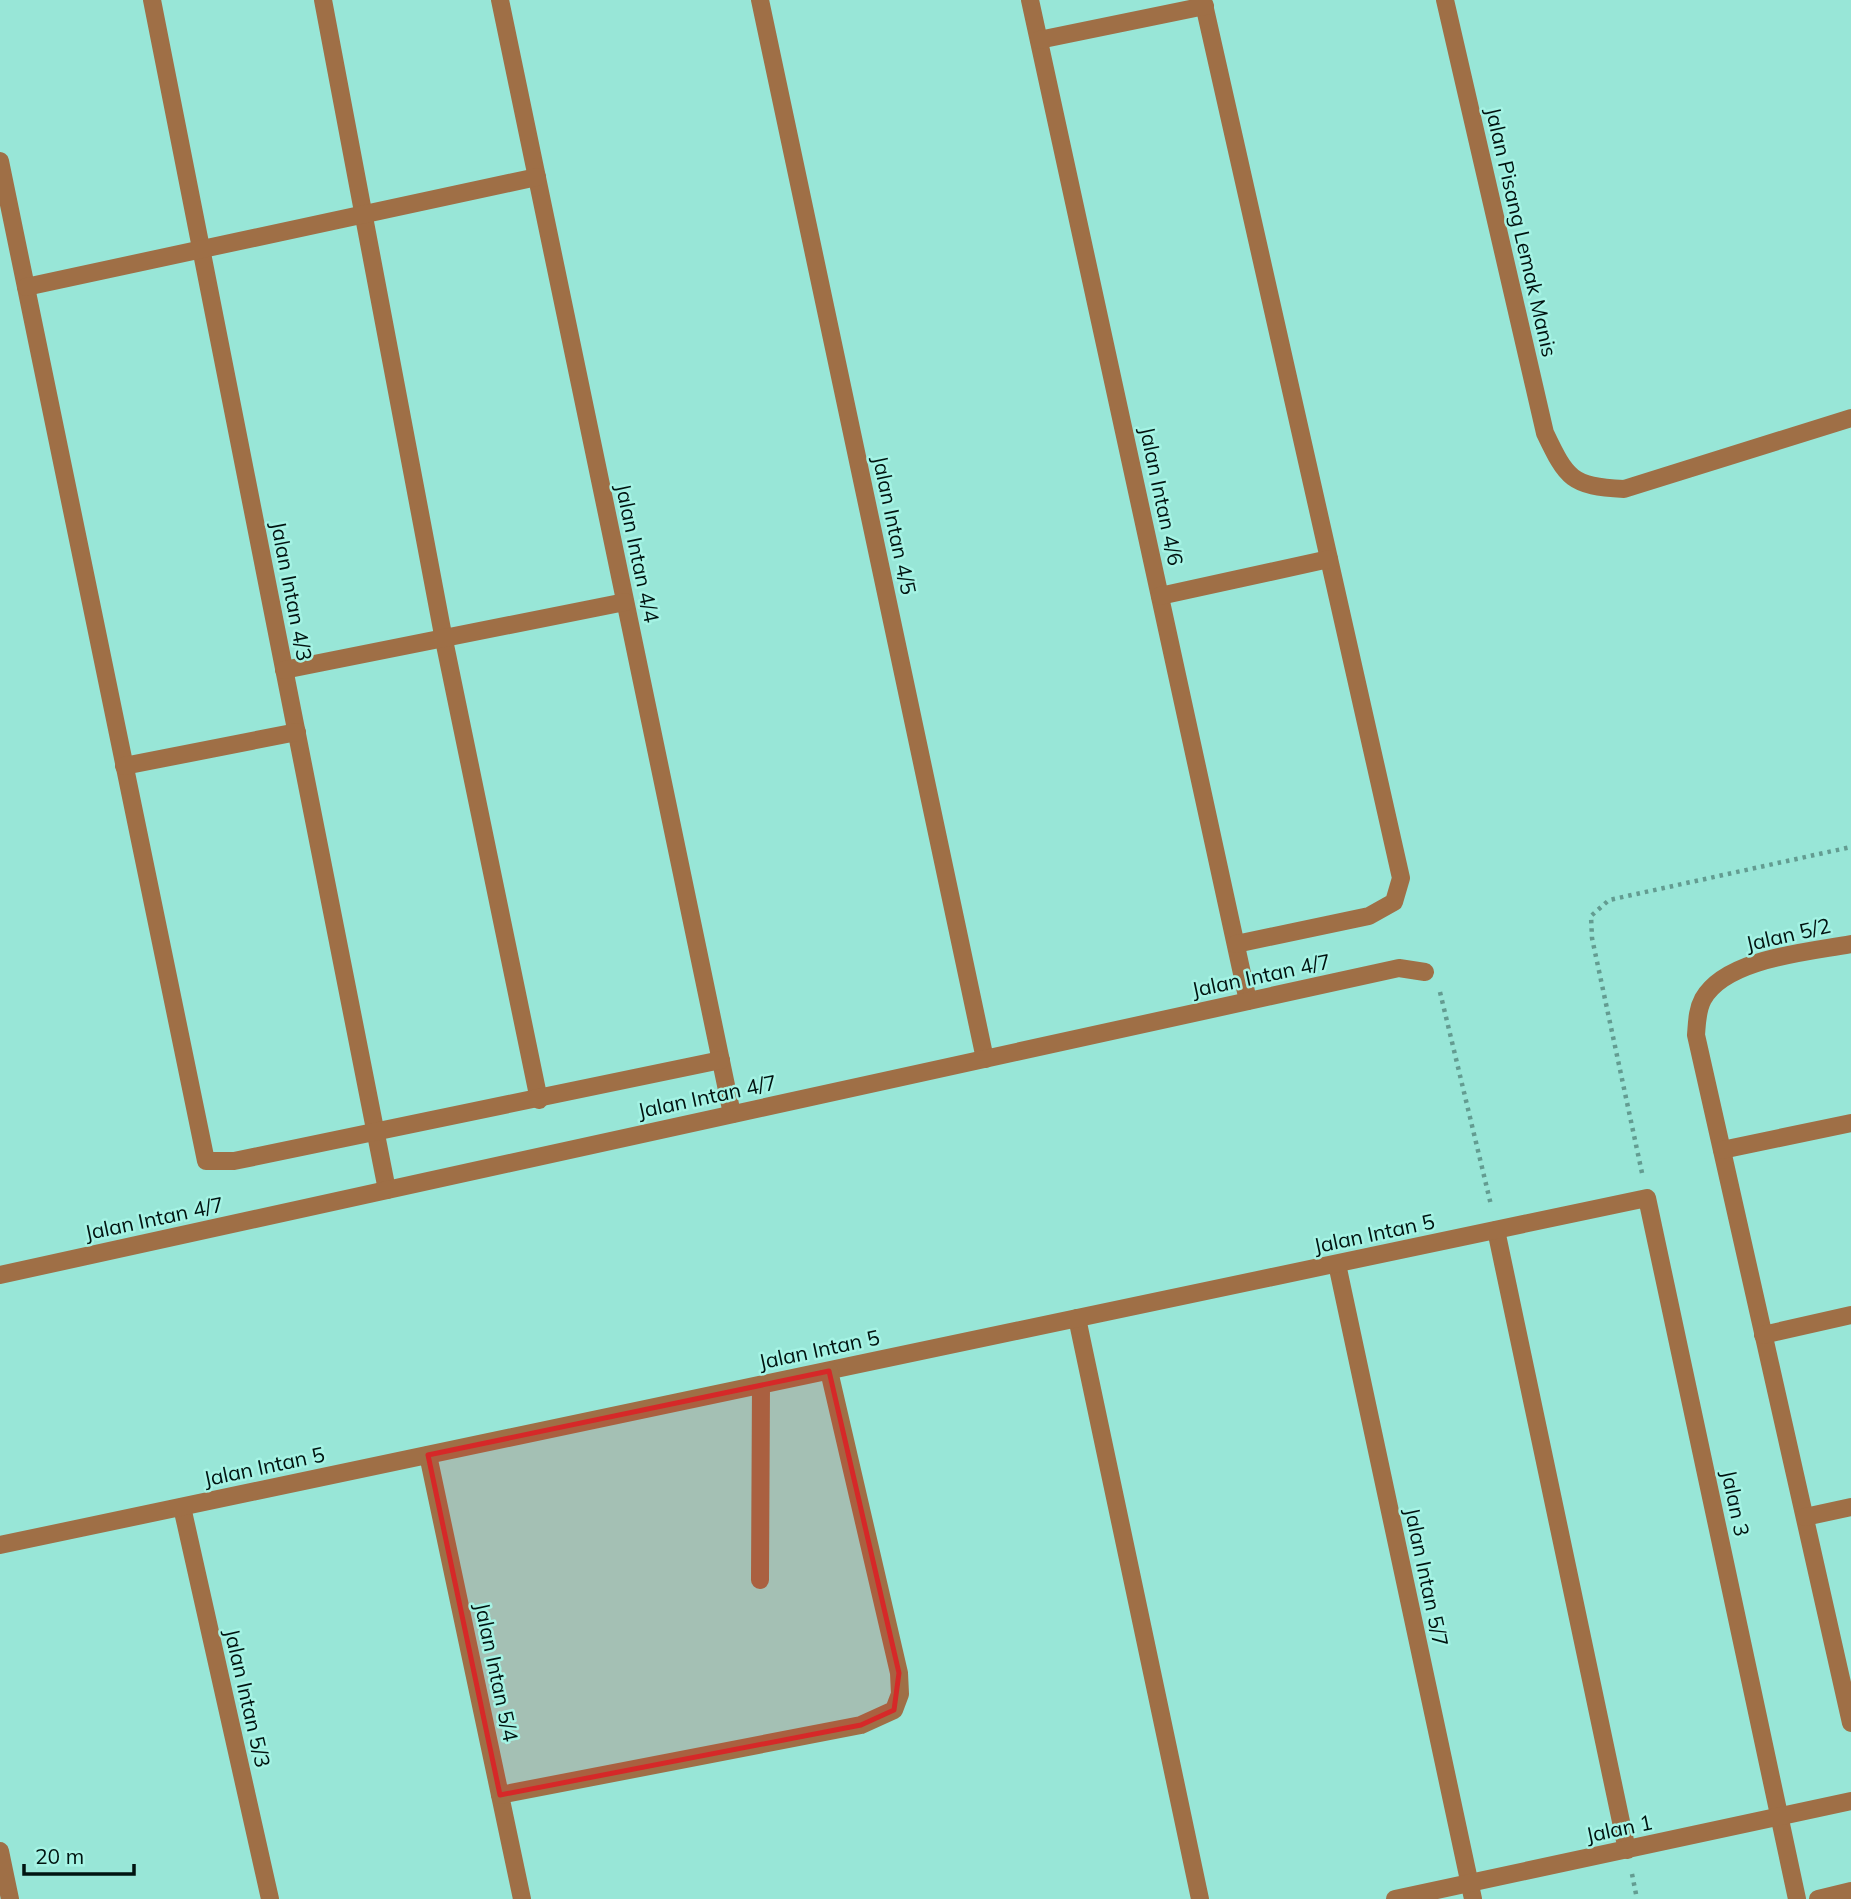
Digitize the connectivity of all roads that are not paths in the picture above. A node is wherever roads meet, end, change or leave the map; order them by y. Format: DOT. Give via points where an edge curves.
graph roads {
  1 [pos="152,0"];
  2 [pos="323,0"];
  3 [pos="500,0"];
  4 [pos="760,0"];
  5 [pos="1030,0"];
  6 [pos="1445,0"];
  7 [pos="1204,3"];
  8 [pos="1039,40"];
  9 [pos="0,161"];
  10 [pos="537,177"];
  11 [pos="365,214"];
  12 [pos="201,249"];
  13 [pos="26,287"];
  14 [pos="1851,418"];
  15 [pos="1329,559"];
  16 [pos="1160,596"];
  17 [pos="625,602"];
  18 [pos="444,640"];
  19 [pos="285,670"];
  20 [pos="297,732"];
  21 [pos="124,766"];
  22 [pos="1236,944"];
  23 [pos="1851,944"];
  24 [pos="1425,972"];
  25 [pos="1248,1001"];
  26 [pos="985,1059"];
  27 [pos="721,1060"];
  28 [pos="539,1100"];
  29 [pos="732,1114"];
  30 [pos="1851,1123"];
  31 [pos="376,1133"];
  32 [pos="1722,1150"];
  33 [pos="387,1190"];
  34 [pos="1647,1198"];
  35 [pos="1496,1230"];
  36 [pos="1337,1264"];
  37 [pos="0,1275"];
  38 [pos="1851,1315"];
  39 [pos="1077,1318"];
  40 [pos="1763,1335"];
  41 [pos="829,1371"];
  42 [pos="761,1385"];
  43 [pos="429,1455"];
  44 [pos="182,1507"];
  45 [pos="1851,1507"];
  46 [pos="1805,1517"];
  47 [pos="0,1545"];
  48 [pos="760,1580"];
  49 [pos="1847,1688"];
  50 [pos="1851,1723"];
  51 [pos="500,1795"];
  52 [pos="1851,1801"];
  53 [pos="1781,1816"];
  54 [pos="1627,1850"];
  55 [pos="0,1851"];
  56 [pos="1471,1891"];
  57 [pos="1851,1891"];
  58 [pos="10,1899"];
  59 [pos="270,1899"];
  60 [pos="522,1899"];
  61 [pos="1200,1899"];
  62 [pos="1395,1899"];
  63 [pos="1797,1899"];
  64 [pos="1818,1899"];
  1 -- 12 [label="street, Jalan Intan 4/3"];
  2 -- 11 [label="street"];
  3 -- 10 [label="street, Jalan Intan 4/4"];
  4 -- 26 [label="street, Jalan Intan 4/5"];
  5 -- 8 [label="street, Jalan Intan 4/6"];
  6 -- 14 [label="street, Jalan Pisang Lemak Manis" via="1545,433 1563,472 1592,487 1624,489"];
  7 -- 8 [label="street"];
  7 -- 15 [label="street"];
  8 -- 16 [label="street, Jalan Intan 4/6"];
  9 -- 13 [label="street"];
  10 -- 11 [label="street"];
  10 -- 17 [label="street, Jalan Intan 4/4"];
  11 -- 12 [label="street"];
  11 -- 18 [label="street"];
  12 -- 13 [label="street"];
  12 -- 19 [label="street, Jalan Intan 4/3"];
  13 -- 21 [label="street"];
  15 -- 16 [label="street"];
  15 -- 22 [label="street" via="1401,878 1394,902 1369,916"];
  16 -- 22 [label="street, Jalan Intan 4/6"];
  17 -- 18 [label="street"];
  17 -- 27 [label="street, Jalan Intan 4/4"];
  18 -- 19 [label="street"];
  18 -- 28 [label="street"];
  19 -- 20 [label="street, Jalan Intan 4/3"];
  20 -- 21 [label="street"];
  20 -- 31 [label="street, Jalan Intan 4/3"];
  21 -- 31 [label="street" via="206,1161 234,1161"];
  22 -- 25 [label="street, Jalan Intan 4/6"];
  23 -- 32 [label="street, Jalan 5/2" via="1746,966 1721,978 1704,998 1696,1035"];
  24 -- 25 [label="street, Jalan Intan 4/7" via="1399,968"];
  25 -- 26 [label="street, Jalan Intan 4/7"];
  26 -- 29 [label="street, Jalan Intan 4/7"];
  27 -- 28 [label="street"];
  27 -- 29 [label="street, Jalan Intan 4/4"];
  28 -- 31 [label="street"];
  29 -- 33 [label="street, Jalan Intan 4/7"];
  30 -- 32 [label="street"];
  31 -- 33 [label="street, Jalan Intan 4/3"];
  32 -- 40 [label="street"];
  33 -- 37 [label="street, Jalan Intan 4/7"];
  34 -- 35 [label="street, Jalan Intan 5"];
  34 -- 53 [label="street, Jalan 3"];
  35 -- 36 [label="street, Jalan Intan 5"];
  35 -- 54 [label="street"];
  36 -- 39 [label="street, Jalan Intan 5"];
  36 -- 56 [label="street, Jalan Intan 5/7"];
  38 -- 40 [label="street"];
  39 -- 41 [label="street, Jalan Intan 5"];
  39 -- 61 [label="street"];
  40 -- 46 [label="street"];
  41 -- 42 [label="street, Jalan Intan 5"];
  41 -- 51 [label="street" via="899,1673 900,1694 894,1710 861,1726"];
  42 -- 43 [label="street, Jalan Intan 5"];
  42 -- 48 [label="street"];
  43 -- 44 [label="street, Jalan Intan 5"];
  43 -- 51 [label="street, Jalan Intan 5/4"];
  44 -- 47 [label="street, Jalan Intan 5"];
  44 -- 59 [label="street, Jalan Intan 5/3"];
  45 -- 46 [label="street"];
  46 -- 49 [label="street"];
  49 -- 50 [label="street"];
  51 -- 60 [label="street, Jalan Intan 5/4"];
  52 -- 53 [label="street, Jalan 1"];
  53 -- 54 [label="street, Jalan 1"];
  53 -- 63 [label="street, Jalan 3"];
  54 -- 56 [label="street, Jalan 1"];
  55 -- 58 [label="street"];
  56 -- 62 [label="street, Jalan 1"];
  57 -- 64 [label="street"];
}
